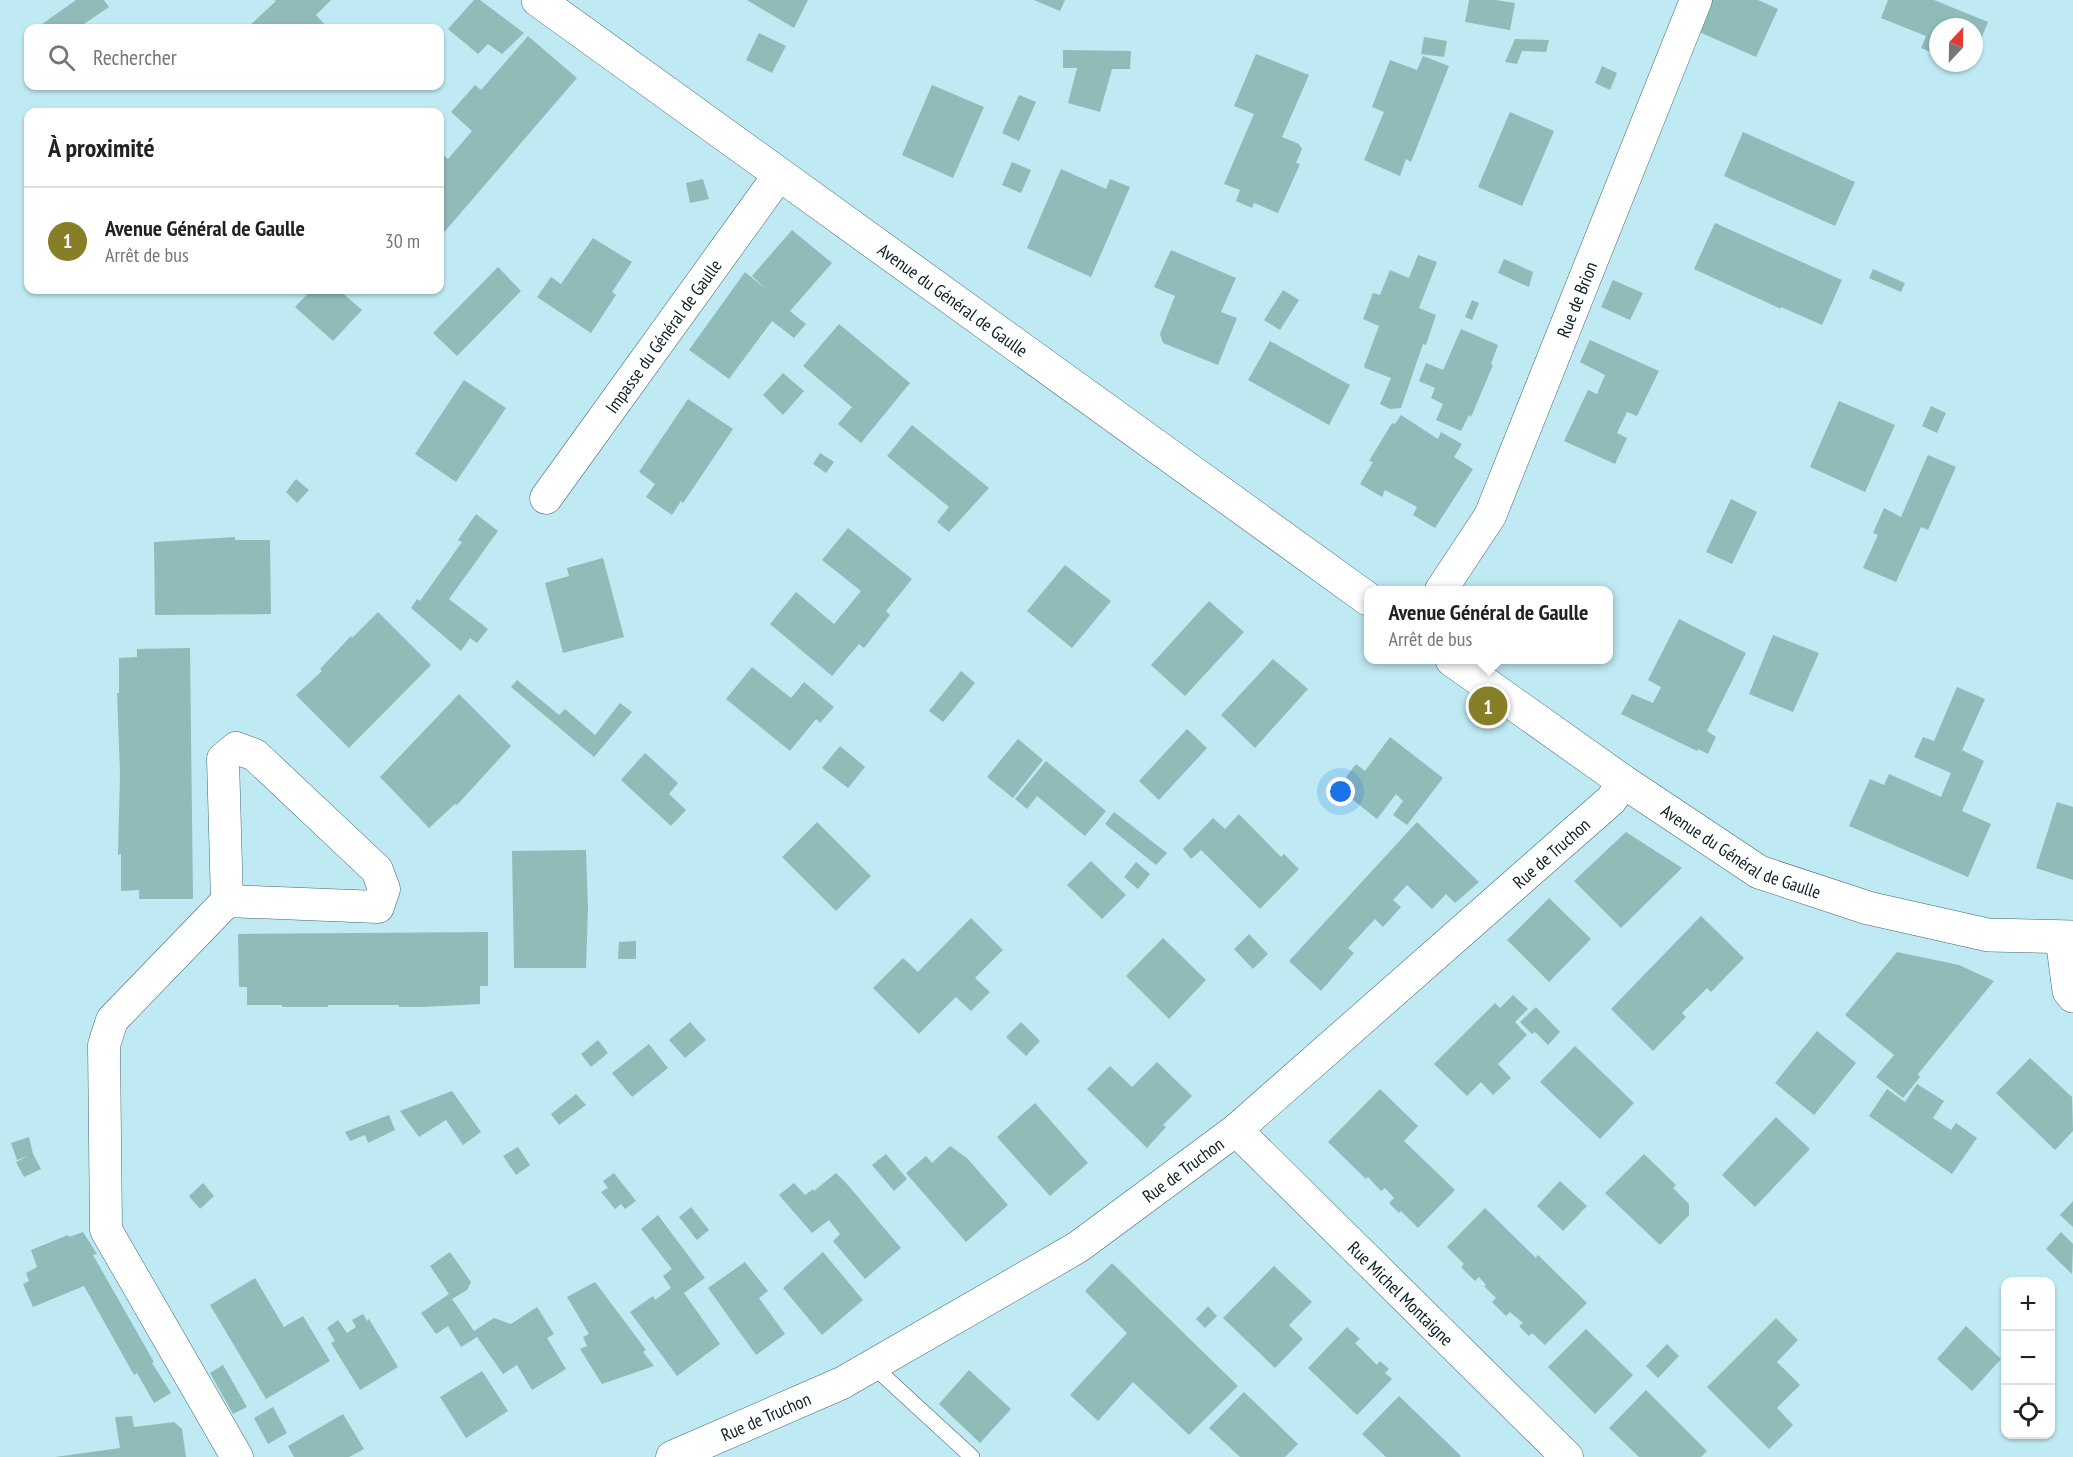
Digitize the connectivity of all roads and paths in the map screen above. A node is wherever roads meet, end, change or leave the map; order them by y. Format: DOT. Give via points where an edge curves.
graph roads {
  1 [pos="538,0"];
  2 [pos="1696,0"];
  3 [pos="779,175"];
  4 [pos="546,498"];
  5 [pos="1444,586"];
  6 [pos="1364,596"];
  7 [pos="1458,664"];
  8 [pos="1624,782"];
  9 [pos="227,901"];
  10 [pos="2067,937"];
  11 [pos="2073,996"];
  12 [pos="1236,1130"];
  13 [pos="873,1365"];
  14 [pos="237,1457"];
  15 [pos="672,1457"];
  16 [pos="972,1457"];
  17 [pos="1567,1457"];
  1 -- 3 [label="street, Avenue du Général de Gaulle"];
  2 -- 5 [label="street, Rue de Brion" via="1490,516"];
  3 -- 4 [label="street, Impasse du Général de Gaulle"];
  3 -- 6 [label="street, Avenue du Général de Gaulle"];
  7 -- 8 [label="street, Avenue du Général de Gaulle"];
  8 -- 10 [label="street, Avenue du Général de Gaulle" via="1759,872 1868,908 1988,935"];
  8 -- 12 [label="street, Rue de Truchon" via="1611,800"];
  9 -- 9 [label="street" via="378,908 384,890 377,870 369,862 255,755 236,748 223,759"];
  9 -- 14 [label="street" via="112,1020 104,1045 106,1230"];
  10 -- 11 [label="street" via="2069,991"];
  12 -- 13 [label="street, Rue de Truchon" via="1078,1247"];
  12 -- 17 [label="street, Rue Michel Montaigne"];
  13 -- 15 [label="street, Rue de Truchon" via="842,1383"];
  13 -- 16 [label="lane"];
}
